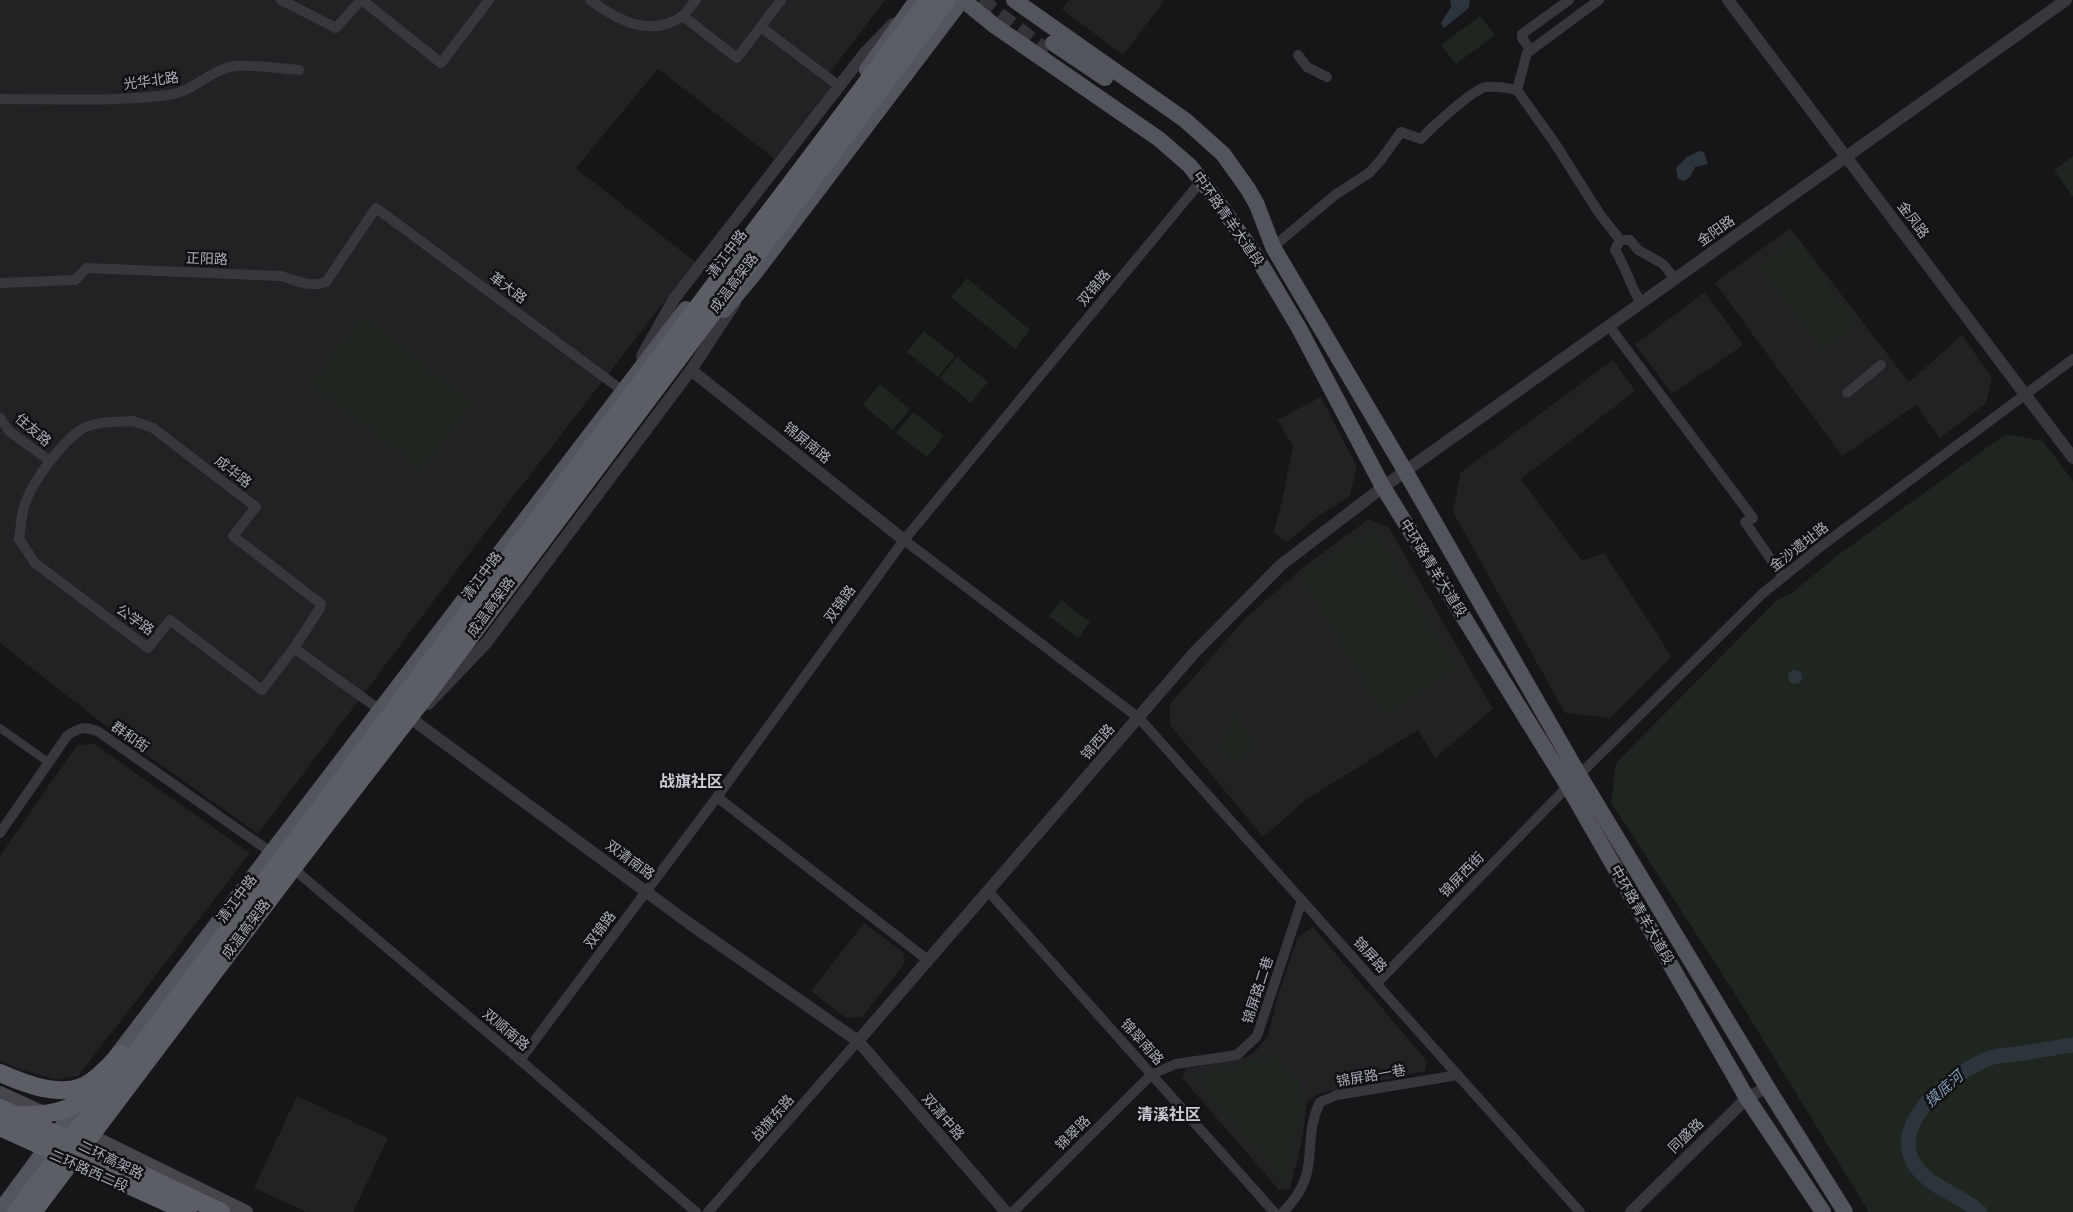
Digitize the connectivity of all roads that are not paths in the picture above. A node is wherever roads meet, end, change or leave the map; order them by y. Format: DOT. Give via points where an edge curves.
graph roads {
  1 [pos="281,0"];
  2 [pos="361,0"];
  3 [pos="590,0"];
  4 [pos="696,0"];
  5 [pos="781,0"];
  6 [pos="916,0"];
  7 [pos="928,0"];
  8 [pos="948,0"];
  9 [pos="962,0"];
  10 [pos="1014,0"];
  11 [pos="1569,0"];
  12 [pos="1599,0"];
  13 [pos="2066,0"];
  14 [pos="488,1"];
  15 [pos="1732,1"];
  16 [pos="683,16"];
  17 [pos="761,27"];
  18 [pos="895,28"];
  19 [pos="1530,49"];
  20 [pos="1298,55"];
  21 [pos="299,70"];
  22 [pos="1327,77"];
  23 [pos="840,86"];
  24 [pos="1517,90"];
  25 [pos="0,99"];
  26 [pos="1846,157"];
  27 [pos="1202,180"];
  28 [pos="376,208"];
  29 [pos="1620,240"];
  30 [pos="1273,247"];
  31 [pos="1258,259"];
  32 [pos="754,274"];
  33 [pos="1675,279"];
  34 [pos="0,283"];
  35 [pos="1641,303"];
  36 [pos="1609,326"];
  37 [pos="2073,360"];
  38 [pos="690,366"];
  39 [pos="1881,366"];
  40 [pos="626,392"];
  41 [pos="1847,393"];
  42 [pos="2025,394"];
  43 [pos="0,418"];
  44 [pos="2073,458"];
  45 [pos="50,461"];
  46 [pos="1404,472"];
  47 [pos="1383,487"];
  48 [pos="904,540"];
  49 [pos="1783,577"];
  50 [pos="294,648"];
  51 [pos="433,686"];
  52 [pos="380,710"];
  53 [pos="1139,718"];
  54 [pos="413,720"];
  55 [pos="0,728"];
  56 [pos="48,762"];
  57 [pos="1573,781"];
  58 [pos="717,797"];
  59 [pos="0,833"];
  60 [pos="298,838"];
  61 [pos="272,853"];
  62 [pos="296,871"];
  63 [pos="647,891"];
  64 [pos="989,892"];
  65 [pos="1302,900"];
  66 [pos="929,961"];
  67 [pos="1377,983"];
  68 [pos="858,1041"];
  69 [pos="121,1054"];
  70 [pos="520,1060"];
  71 [pos="0,1073"];
  72 [pos="1152,1074"];
  73 [pos="1458,1074"];
  74 [pos="1767,1087"];
  75 [pos="0,1093"];
  76 [pos="1747,1098"];
  77 [pos="8,1111"];
  78 [pos="64,1124"];
  79 [pos="0,1127"];
  80 [pos="0,1132"];
  81 [pos="93,1137"];
  82 [pos="44,1149"];
  83 [pos="74,1165"];
  84 [pos="0,1210"];
  85 [pos="16,1212"];
  86 [pos="34,1212"];
  87 [pos="39,1212"];
  88 [pos="178,1212"];
  89 [pos="188,1212"];
  90 [pos="221,1212"];
  91 [pos="246,1212"];
  92 [pos="696,1212"];
  93 [pos="708,1212"];
  94 [pos="1006,1212"];
  95 [pos="1013,1212"];
  96 [pos="1274,1212"];
  97 [pos="1283,1212"];
  98 [pos="1580,1212"];
  99 [pos="1631,1212"];
  100 [pos="1822,1212"];
  101 [pos="1845,1212"];
  1 -- 2 [label="street" via="336,28"];
  2 -- 14 [label="street" via="441,63"];
  3 -- 16 [label="street" via="621,21 639,27 673,23"];
  4 -- 16 [label="street"];
  5 -- 17 [label="street"];
  6 -- 18 [label="main road, 清江中路"];
  6 -- 23 [label="street" via="864,54"];
  7 -- 40 [label="highway, 成温高架路"];
  8 -- 51 [label="highway, 成温高架路"];
  9 -- 27 [label="main road, 中环路青羊大道段" via="1159,140"];
  9 -- 32 [label="main road"];
  10 -- 30 [label="main road, 中环路青羊大道段" via="1207,138 1248,190"];
  11 -- 19 [label="street" via="1522,34"];
  12 -- 19 [label="street"];
  13 -- 26 [label="street, 金阳路"];
  15 -- 26 [label="street, 金凤路"];
  16 -- 17 [label="street" via="737,58"];
  17 -- 23 [label="street"];
  18 -- 40 [label="main road, 清江中路" via="856,85"];
  18 -- 40 [label="highway" via="690,299"];
  19 -- 24 [label="street" via="1525,56"];
  20 -- 22 [label="street" via="1307,67"];
  21 -- 25 [label="street, 光华北路" via="234,66 191,89 171,95 127,100"];
  23 -- 40 [label="street" via="674,300"];
  24 -- 29 [label="street"];
  24 -- 30 [label="street" via="1482,88 1421,139 1401,132 1376,167 1335,195"];
  26 -- 33 [label="street, 金阳路"];
  26 -- 42 [label="street, 金凤路"];
  27 -- 31 [label="main road, 中环路青羊大道段"];
  27 -- 48 [label="street, 双锦路"];
  28 -- 34 [label="street, 正阳路" via="326,282 317,285 281,276 87,268 75,280"];
  28 -- 40 [label="street, 革大路"];
  29 -- 33 [label="street" via="1630,240 1638,250 1663,264"];
  29 -- 35 [label="street" via="1615,250"];
  30 -- 31 [label="main road" via="1255,224 1227,176 1200,146 1154,109 1050,47 1188,151 1234,209"];
  30 -- 46 [label="main road, 中环路青羊大道段"];
  31 -- 47 [label="main road, 中环路青羊大道段" via="1299,328"];
  32 -- 38 [label="highway"];
  32 -- 54 [label="main road" via="680,363"];
  33 -- 35 [label="street, 金阳路"];
  35 -- 36 [label="street, 金阳路"];
  36 -- 46 [label="street, 金阳路"];
  36 -- 49 [label="street" via="1753,518 1745,522"];
  37 -- 42 [label="street, 金沙遗址路"];
  38 -- 48 [label="street, 锦屏南路"];
  38 -- 51 [label="highway" via="518,588"];
  38 -- 54 [label="street" via="488,642"];
  39 -- 41 [label="street"];
  40 -- 52 [label="main road, 清江中路"];
  40 -- 60 [label="highway, 成温高架路"];
  42 -- 44 [label="street, 金凤路"];
  42 -- 49 [label="street, 金沙遗址路"];
  43 -- 45 [label="street, 住友路" via="8,431"];
  45 -- 50 [label="street, 成华路" via="81,430 102,423 133,421 161,434 256,508 234,536 321,604"];
  45 -- 50 [label="street, 公学路" via="25,503 19,539 35,563 148,648 170,620 262,690"];
  46 -- 47 [label="street, 金阳路"];
  46 -- 57 [label="main road, 中环路青羊大道段"];
  47 -- 53 [label="street, 锦西路" via="1280,565 1194,653"];
  47 -- 57 [label="main road, 中环路青羊大道段"];
  48 -- 53 [label="street, 锦屏路"];
  48 -- 58 [label="street, 双锦路"];
  49 -- 57 [label="street, 金沙遗址路" via="1710,644"];
  50 -- 52 [label="street"];
  51 -- 86 [label="highway, 成温高架路"];
  52 -- 54 [label="street, 双清南路"];
  52 -- 61 [label="main road, 清江中路"];
  53 -- 64 [label="street, 锦西路"];
  53 -- 65 [label="street, 锦屏路"];
  54 -- 62 [label="main road"];
  54 -- 63 [label="street, 双清南路"];
  55 -- 56 [label="street"];
  56 -- 59 [label="street, 群和街"];
  56 -- 61 [label="street, 群和街" via="67,736 88,727"];
  57 -- 67 [label="street, 锦屏西街"];
  57 -- 74 [label="main road, 中环路青羊大道段"];
  57 -- 76 [label="main road, 中环路青羊大道段"];
  58 -- 63 [label="street, 双锦路"];
  58 -- 66 [label="street"];
  60 -- 69 [label="highway" via="260,872"];
  60 -- 85 [label="highway, 成温高架路"];
  61 -- 78 [label="main road, 清江中路"];
  62 -- 70 [label="street, 双顺南路"];
  62 -- 81 [label="main road"];
  63 -- 68 [label="street, 双清南路"];
  63 -- 70 [label="street, 双锦路"];
  64 -- 66 [label="street, 锦西路"];
  64 -- 72 [label="street, 锦翠南路"];
  65 -- 67 [label="street, 锦屏路"];
  65 -- 72 [label="street, 锦屏路二巷" via="1258,1036 1237,1055 1176,1064"];
  66 -- 68 [label="street, 锦西路"];
  67 -- 73 [label="street, 锦屏路"];
  68 -- 93 [label="street, 战旗东路"];
  68 -- 94 [label="street, 双清中路"];
  69 -- 71 [label="highway" via="85,1086 65,1090 50,1090"];
  69 -- 77 [label="highway" via="89,1095 75,1106 54,1114"];
  70 -- 92 [label="street, 双顺南路"];
  72 -- 95 [label="street, 锦翠路"];
  72 -- 96 [label="street, 锦翠南路"];
  73 -- 97 [label="street, 锦屏路一巷" via="1337,1095 1320,1102 1315,1113 1305,1180 1296,1198"];
  73 -- 98 [label="street, 锦屏路"];
  74 -- 76 [label="street, 同盛路"];
  74 -- 101 [label="main road, 中环路青羊大道段"];
  75 -- 78 [label="main road"];
  76 -- 99 [label="street, 同盛路"];
  76 -- 100 [label="main road, 中环路青羊大道段"];
  77 -- 90 [label="highway, 二环高架路"];
  78 -- 81 [label="main road"];
  78 -- 82 [label="main road, 清江中路"];
  79 -- 82 [label="highway, 二环高架路"];
  80 -- 82 [label="highway"];
  81 -- 83 [label="main road"];
  81 -- 91 [label="main road"];
  82 -- 83 [label="main road, 二环路西二段"];
  82 -- 84 [label="main road, 清江中路"];
  82 -- 89 [label="highway, 二环高架路"];
  83 -- 87 [label="main road"];
  83 -- 88 [label="main road, 二环路西二段"];
}
